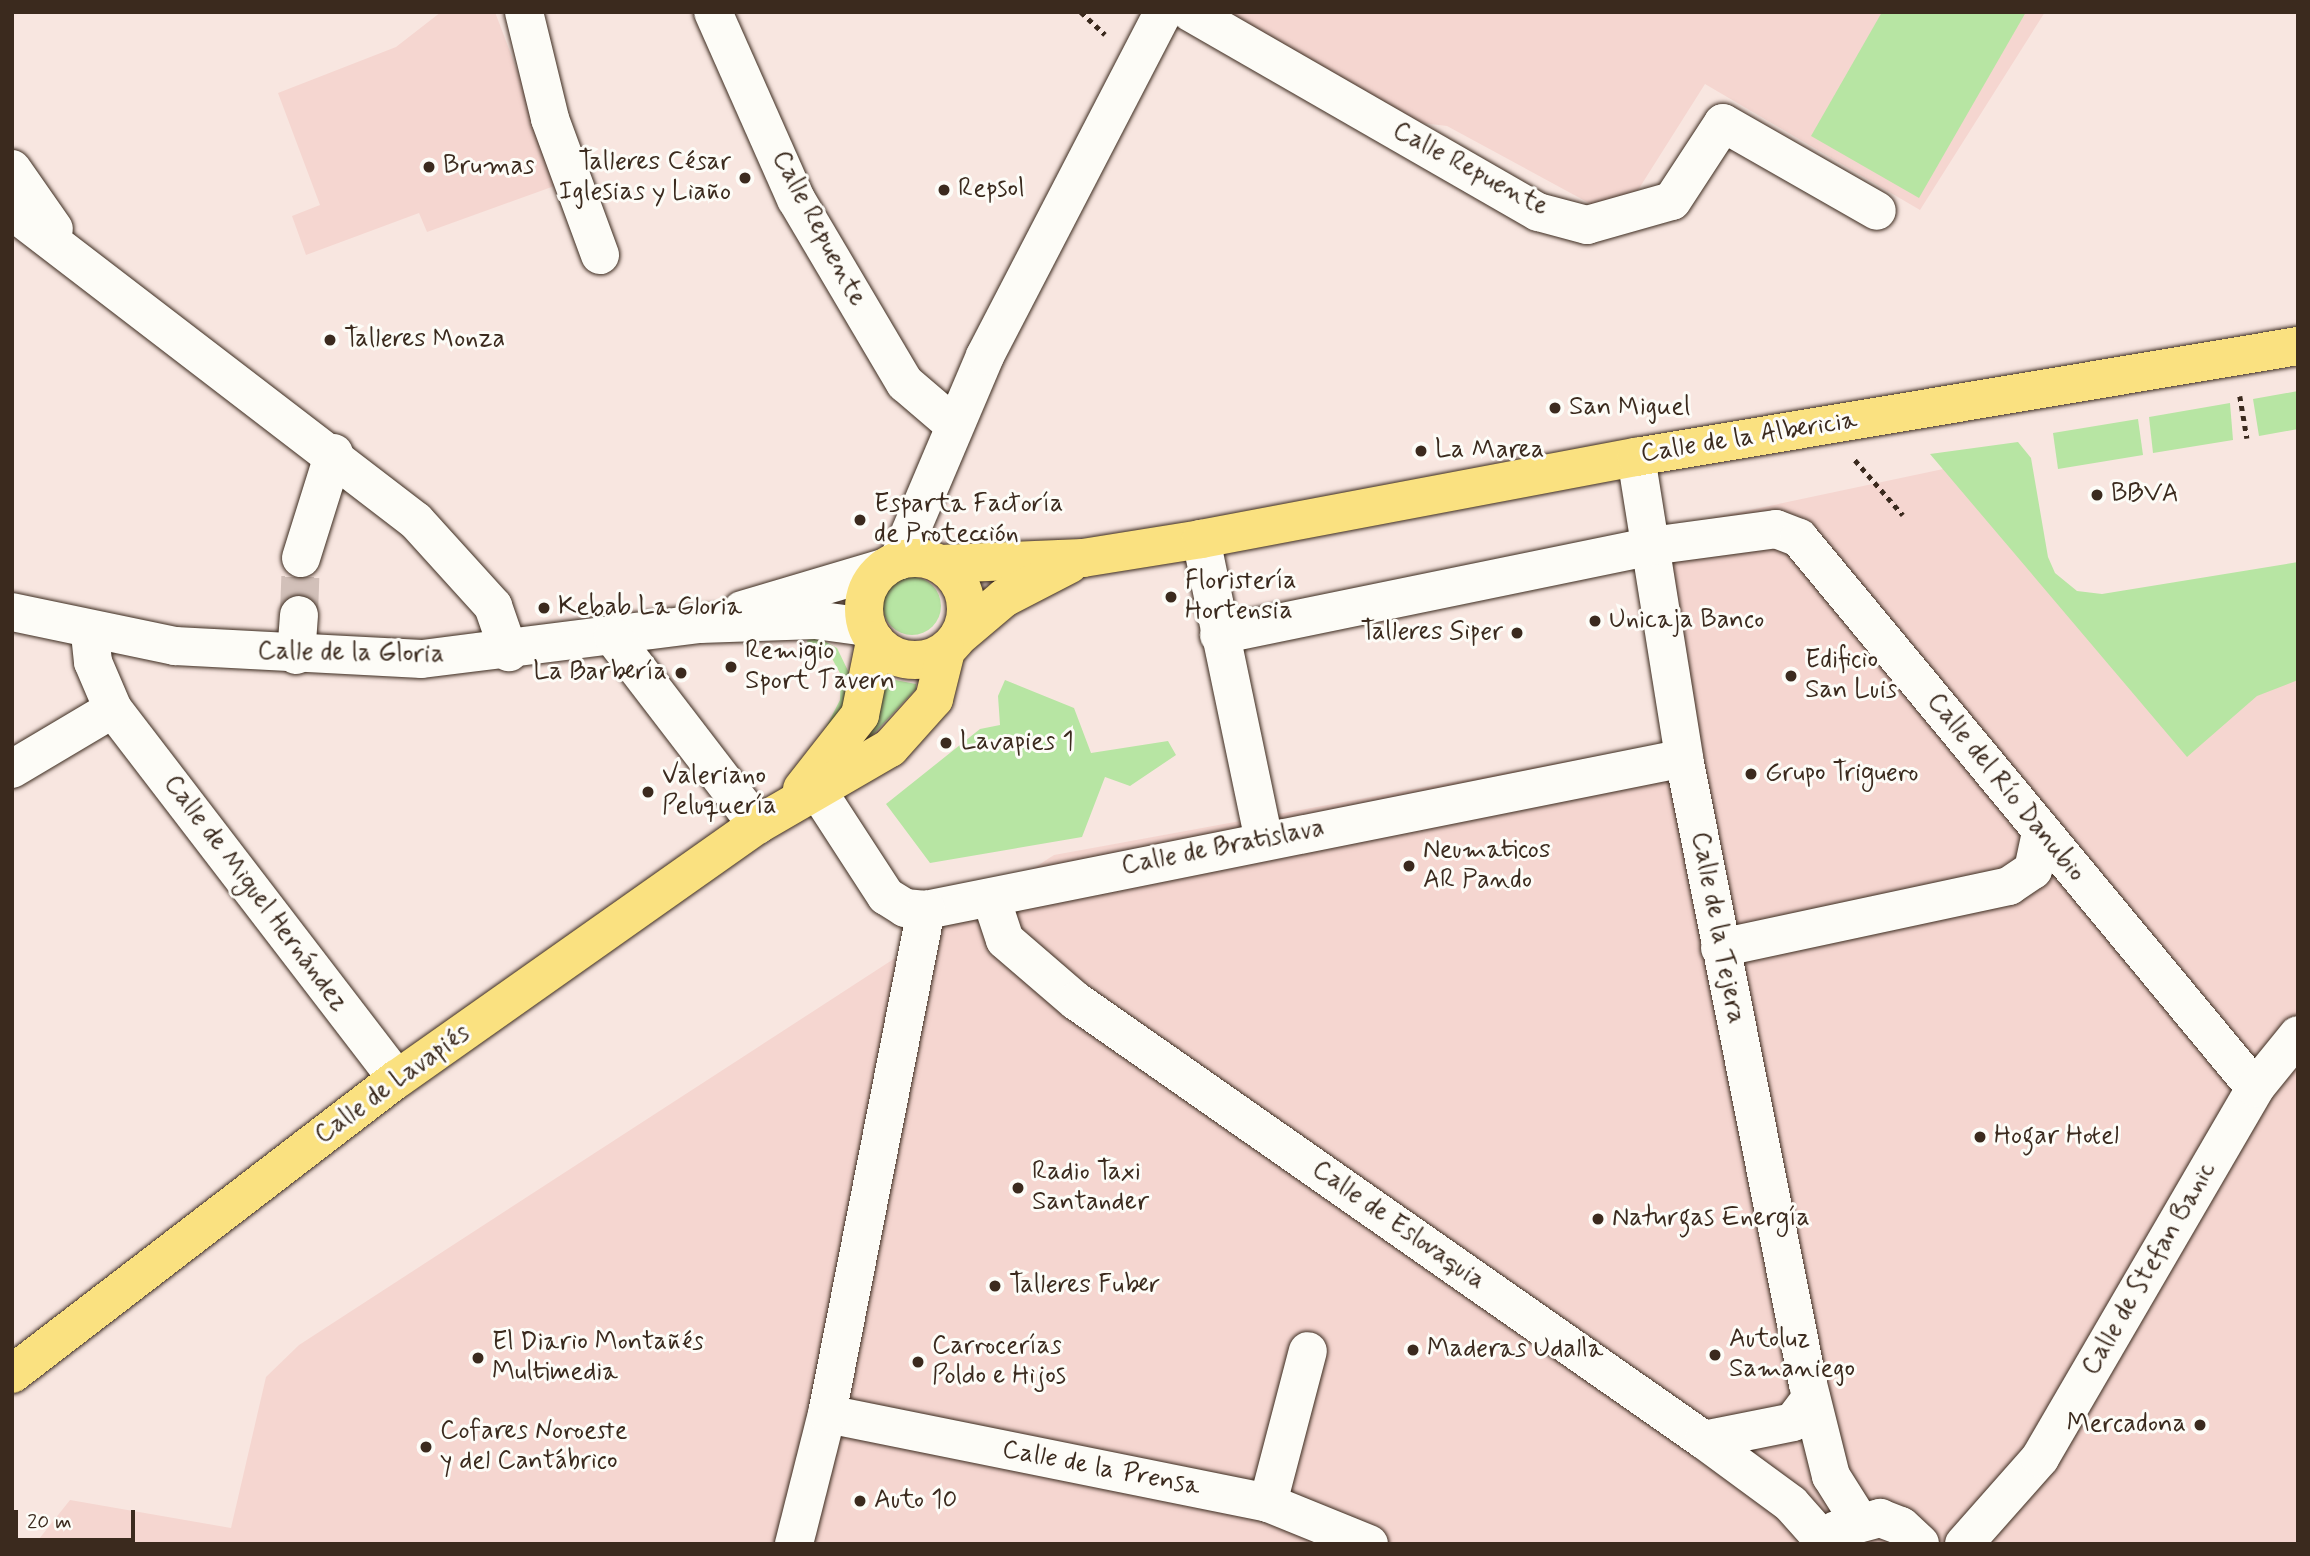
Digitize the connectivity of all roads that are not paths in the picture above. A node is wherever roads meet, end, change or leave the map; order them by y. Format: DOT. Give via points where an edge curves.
graph roads {
  1 [pos="524,12"];
  2 [pos="713,12"];
  3 [pos="1163,12"];
  4 [pos="1190,12"];
  5 [pos="12,169"];
  6 [pos="12,211"];
  7 [pos="1877,211"];
  8 [pos="69,251"];
  9 [pos="600,255"];
  10 [pos="2298,346"];
  11 [pos="954,425"];
  12 [pos="334,453"];
  13 [pos="1636,457"];
  14 [pos="1201,539"];
  15 [pos="1651,546"];
  16 [pos="301,558"];
  17 [pos="1083,558"];
  18 [pos="914,564"];
  19 [pos="12,612"];
  20 [pos="299,615"];
  21 [pos="699,624"];
  22 [pos="90,632"];
  23 [pos="871,634"];
  24 [pos="1219,635"];
  25 [pos="613,637"];
  26 [pos="952,644"];
  27 [pos="509,652"];
  28 [pos="296,655"];
  29 [pos="113,709"];
  30 [pos="1684,758"];
  31 [pos="12,769"];
  32 [pos="819,793"];
  33 [pos="770,817"];
  34 [pos="2041,831"];
  35 [pos="1264,840"];
  36 [pos="991,898"];
  37 [pos="926,909"];
  38 [pos="1720,948"];
  39 [pos="2298,1035"];
  40 [pos="397,1079"];
  41 [pos="2255,1088"];
  42 [pos="1308,1351"];
  43 [pos="12,1374"];
  44 [pos="1811,1398"];
  45 [pos="827,1414"];
  46 [pos="1704,1440"];
  47 [pos="2001,1502"];
  48 [pos="1268,1503"];
  49 [pos="1858,1519"];
  50 [pos="1824,1542"];
  51 [pos="794,1544"];
  52 [pos="1369,1544"];
  53 [pos="1920,1544"];
  54 [pos="1964,1544"];
  55 [pos="1994,1544"];
  1 -- 9 [label="street" via="550,118"];
  2 -- 11 [label="street, Calle Repuente" via="803,211 905,383"];
  3 -- 11 [label="street" via="1107,112"];
  4 -- 7 [label="street, Calle Repuente" via="1538,212 1587,225 1672,201 1723,123"];
  5 -- 8 [label="street"];
  6 -- 8 [label="street"];
  8 -- 12 [label="street"];
  10 -- 13 [label="main road, Calle de la Albericia"];
  11 -- 18 [label="street" via="922,503"];
  12 -- 16 [label="street"];
  12 -- 27 [label="street" via="416,521 478,584 493,606"];
  13 -- 14 [label="main road, Calle de la Albericia"];
  13 -- 15 [label="street, Calle de la Tejera"];
  14 -- 17 [label="main road, Calle de la Albericia"];
  14 -- 24 [label="street"];
  15 -- 24 [label="street"];
  15 -- 30 [label="street, Calle de la Tejera"];
  15 -- 34 [label="street, Calle del Río Danubio" via="1776,529 1799,538"];
  17 -- 18 [label="main road, Calle de la Albericia"];
  17 -- 26 [label="main road, Calle de la Albericia" via="1004,598"];
  18 -- 21 [label="street, Calle de la Gloria"];
  18 -- 23 [label="main road" via="866,595"];
  18 -- 26 [label="main road" via="965,597"];
  19 -- 22 [label="street, Calle de la Gloria"];
  20 -- 28 [label="street"];
  21 -- 23 [label="street, Calle de la Gloria" via="815,620"];
  21 -- 25 [label="street, Calle de la Gloria"];
  22 -- 28 [label="street, Calle de la Gloria" via="175,646"];
  22 -- 29 [label="street" via="93,662"];
  23 -- 26 [label="main road" via="909,660"];
  23 -- 33 [label="main road, Calle de Lavapiés" via="860,715 836,752"];
  24 -- 35 [label="street"];
  25 -- 27 [label="street, Calle de la Gloria"];
  25 -- 33 [label="street"];
  26 -- 32 [label="main road, Calle de Lavapiés" via="934,699 890,748"];
  27 -- 28 [label="street, Calle de la Gloria" via="422,659"];
  29 -- 31 [label="street"];
  29 -- 40 [label="street, Calle de Miguel Hernández"];
  30 -- 35 [label="street, Calle de Bratislava"];
  30 -- 38 [label="street, Calle de la Tejera"];
  32 -- 33 [label="main road, Calle de Lavapiés"];
  32 -- 37 [label="street, Calle de Bratislava" via="886,896 905,908"];
  33 -- 40 [label="main road, Calle de Lavapiés"];
  34 -- 38 [label="street" via="2033,870 2009,886"];
  34 -- 41 [label="street, Calle del Río Danubio"];
  35 -- 36 [label="street, Calle de Bratislava"];
  36 -- 37 [label="street, Calle de Bratislava"];
  36 -- 46 [label="street, Calle de Eslovaquia" via="1005,940 1076,1001"];
  37 -- 45 [label="street"];
  38 -- 44 [label="street, Calle de la Tejera"];
  39 -- 41 [label="street, Calle de Stefan Banic"];
  40 -- 43 [label="main road, Calle de Lavapiés"];
  41 -- 47 [label="street, Calle de Stefan Banic" via="2040,1458"];
  42 -- 48 [label="street"];
  44 -- 46 [label="street" via="1793,1422"];
  44 -- 49 [label="street, Calle de la Tejera" via="1831,1476"];
  45 -- 48 [label="street, Calle de la Prensa"];
  45 -- 51 [label="street"];
  46 -- 50 [label="street, Calle de Eslovaquia" via="1791,1504"];
  47 -- 54 [label="street, Calle de Stefan Banic"];
  47 -- 55 [label="street"];
  48 -- 52 [label="street, Calle de la Prensa"];
  49 -- 50 [label="street"];
  49 -- 53 [label="street" via="1901,1526"];
}
